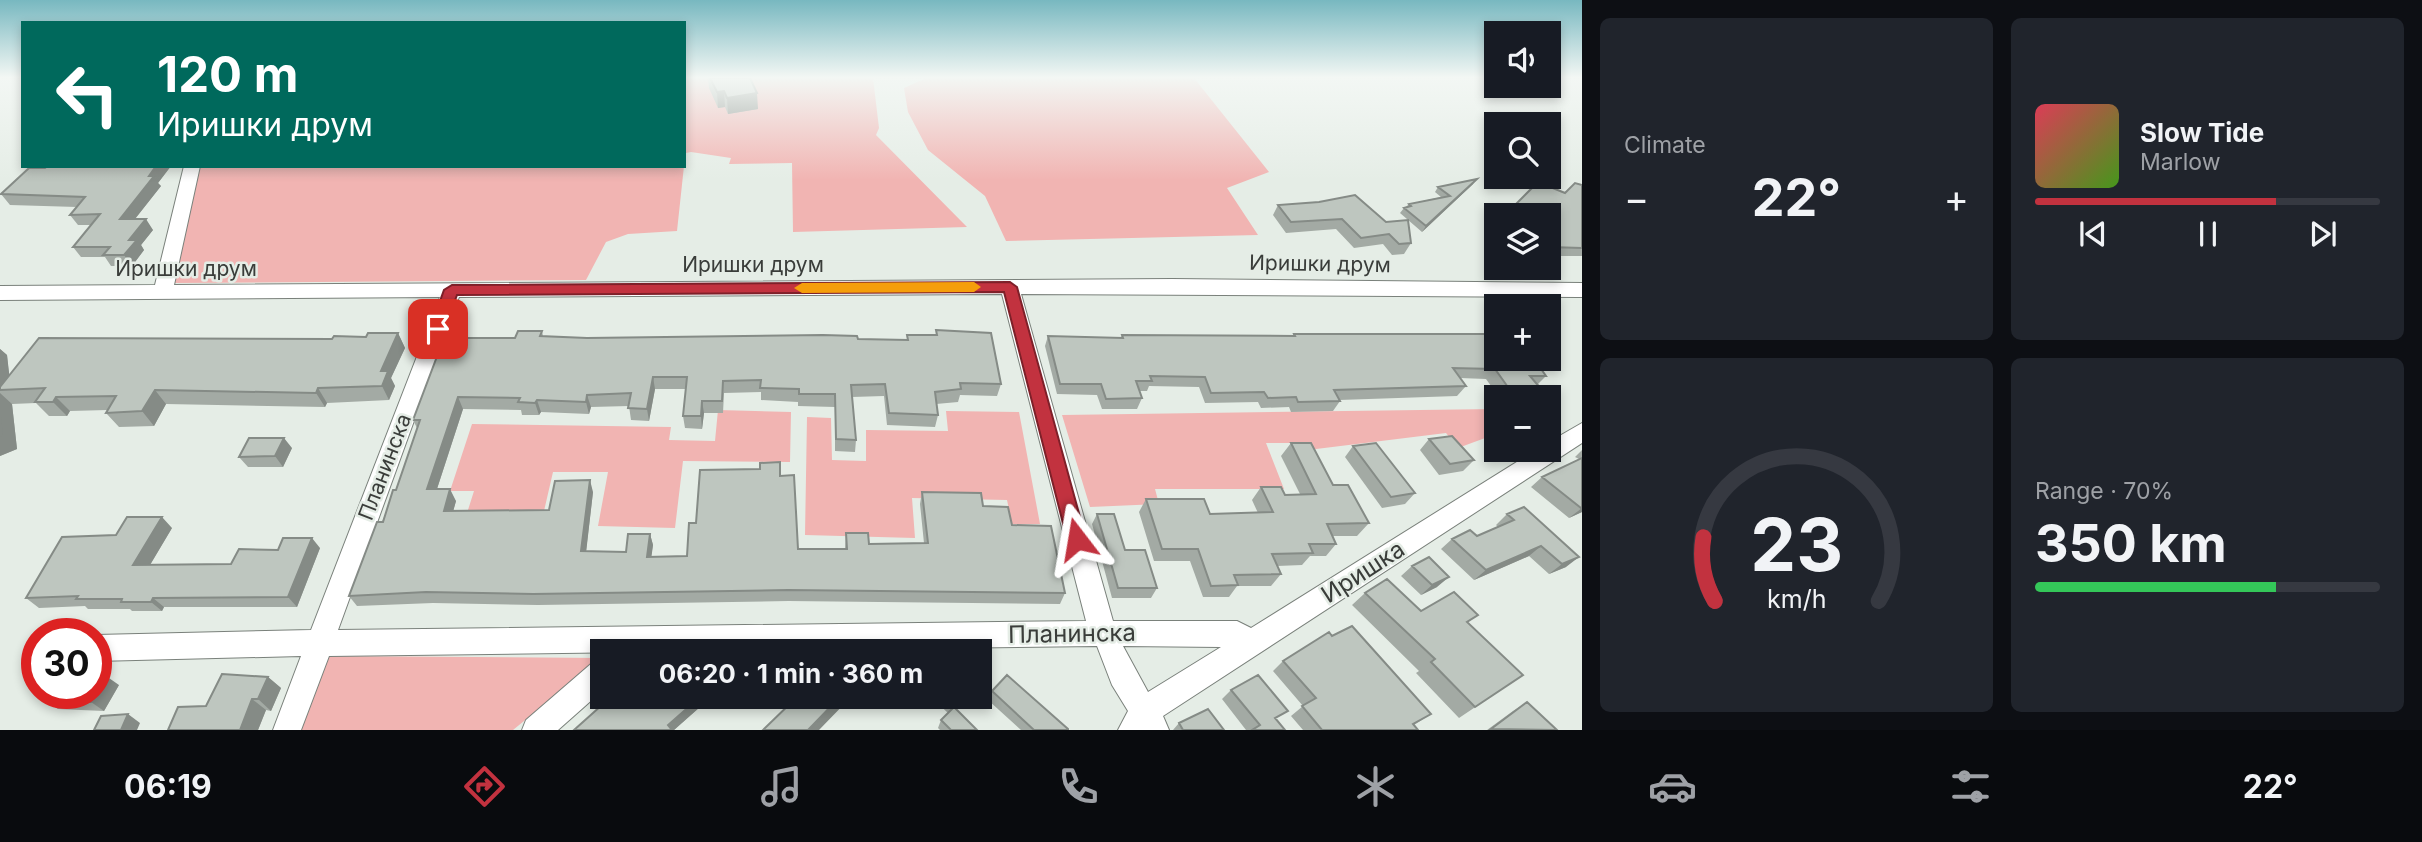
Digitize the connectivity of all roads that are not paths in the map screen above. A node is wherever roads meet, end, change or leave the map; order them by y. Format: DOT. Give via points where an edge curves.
graph roads {
  1 [pos="192,168"];
  2 [pos="1010,287"];
  3 [pos="452,290"];
  4 [pos="1582,290"];
  5 [pos="163,292"];
  6 [pos="0,293"];
  7 [pos="1582,432"];
  8 [pos="1104,634"];
  9 [pos="889,639"];
  10 [pos="318,643"];
  11 [pos="1251,644"];
  12 [pos="590,645"];
  13 [pos="112,648"];
  14 [pos="590,683"];
  15 [pos="1143,724"];
  16 [pos="287,730"];
  17 [pos="536,730"];
  1 -- 5 [label="street"];
  2 -- 3 [label="street, Иришки друм"];
  2 -- 4 [label="street, Иришки друм"];
  2 -- 8 [label="street"];
  3 -- 5 [label="street, Иришки друм"];
  3 -- 10 [label="street, Планинска"];
  5 -- 6 [label="street, Иришки друм"];
  7 -- 11 [label="street, Иришка"];
  8 -- 9 [label="street, Планинска"];
  8 -- 11 [label="street, Планинска" via="1237,635"];
  8 -- 15 [label="street"];
  10 -- 12 [label="street, Планинска"];
  10 -- 13 [label="street, Планинска"];
  10 -- 16 [label="street, Планинска"];
  11 -- 15 [label="street, Иришка"];
  14 -- 17 [label="street"];
}
